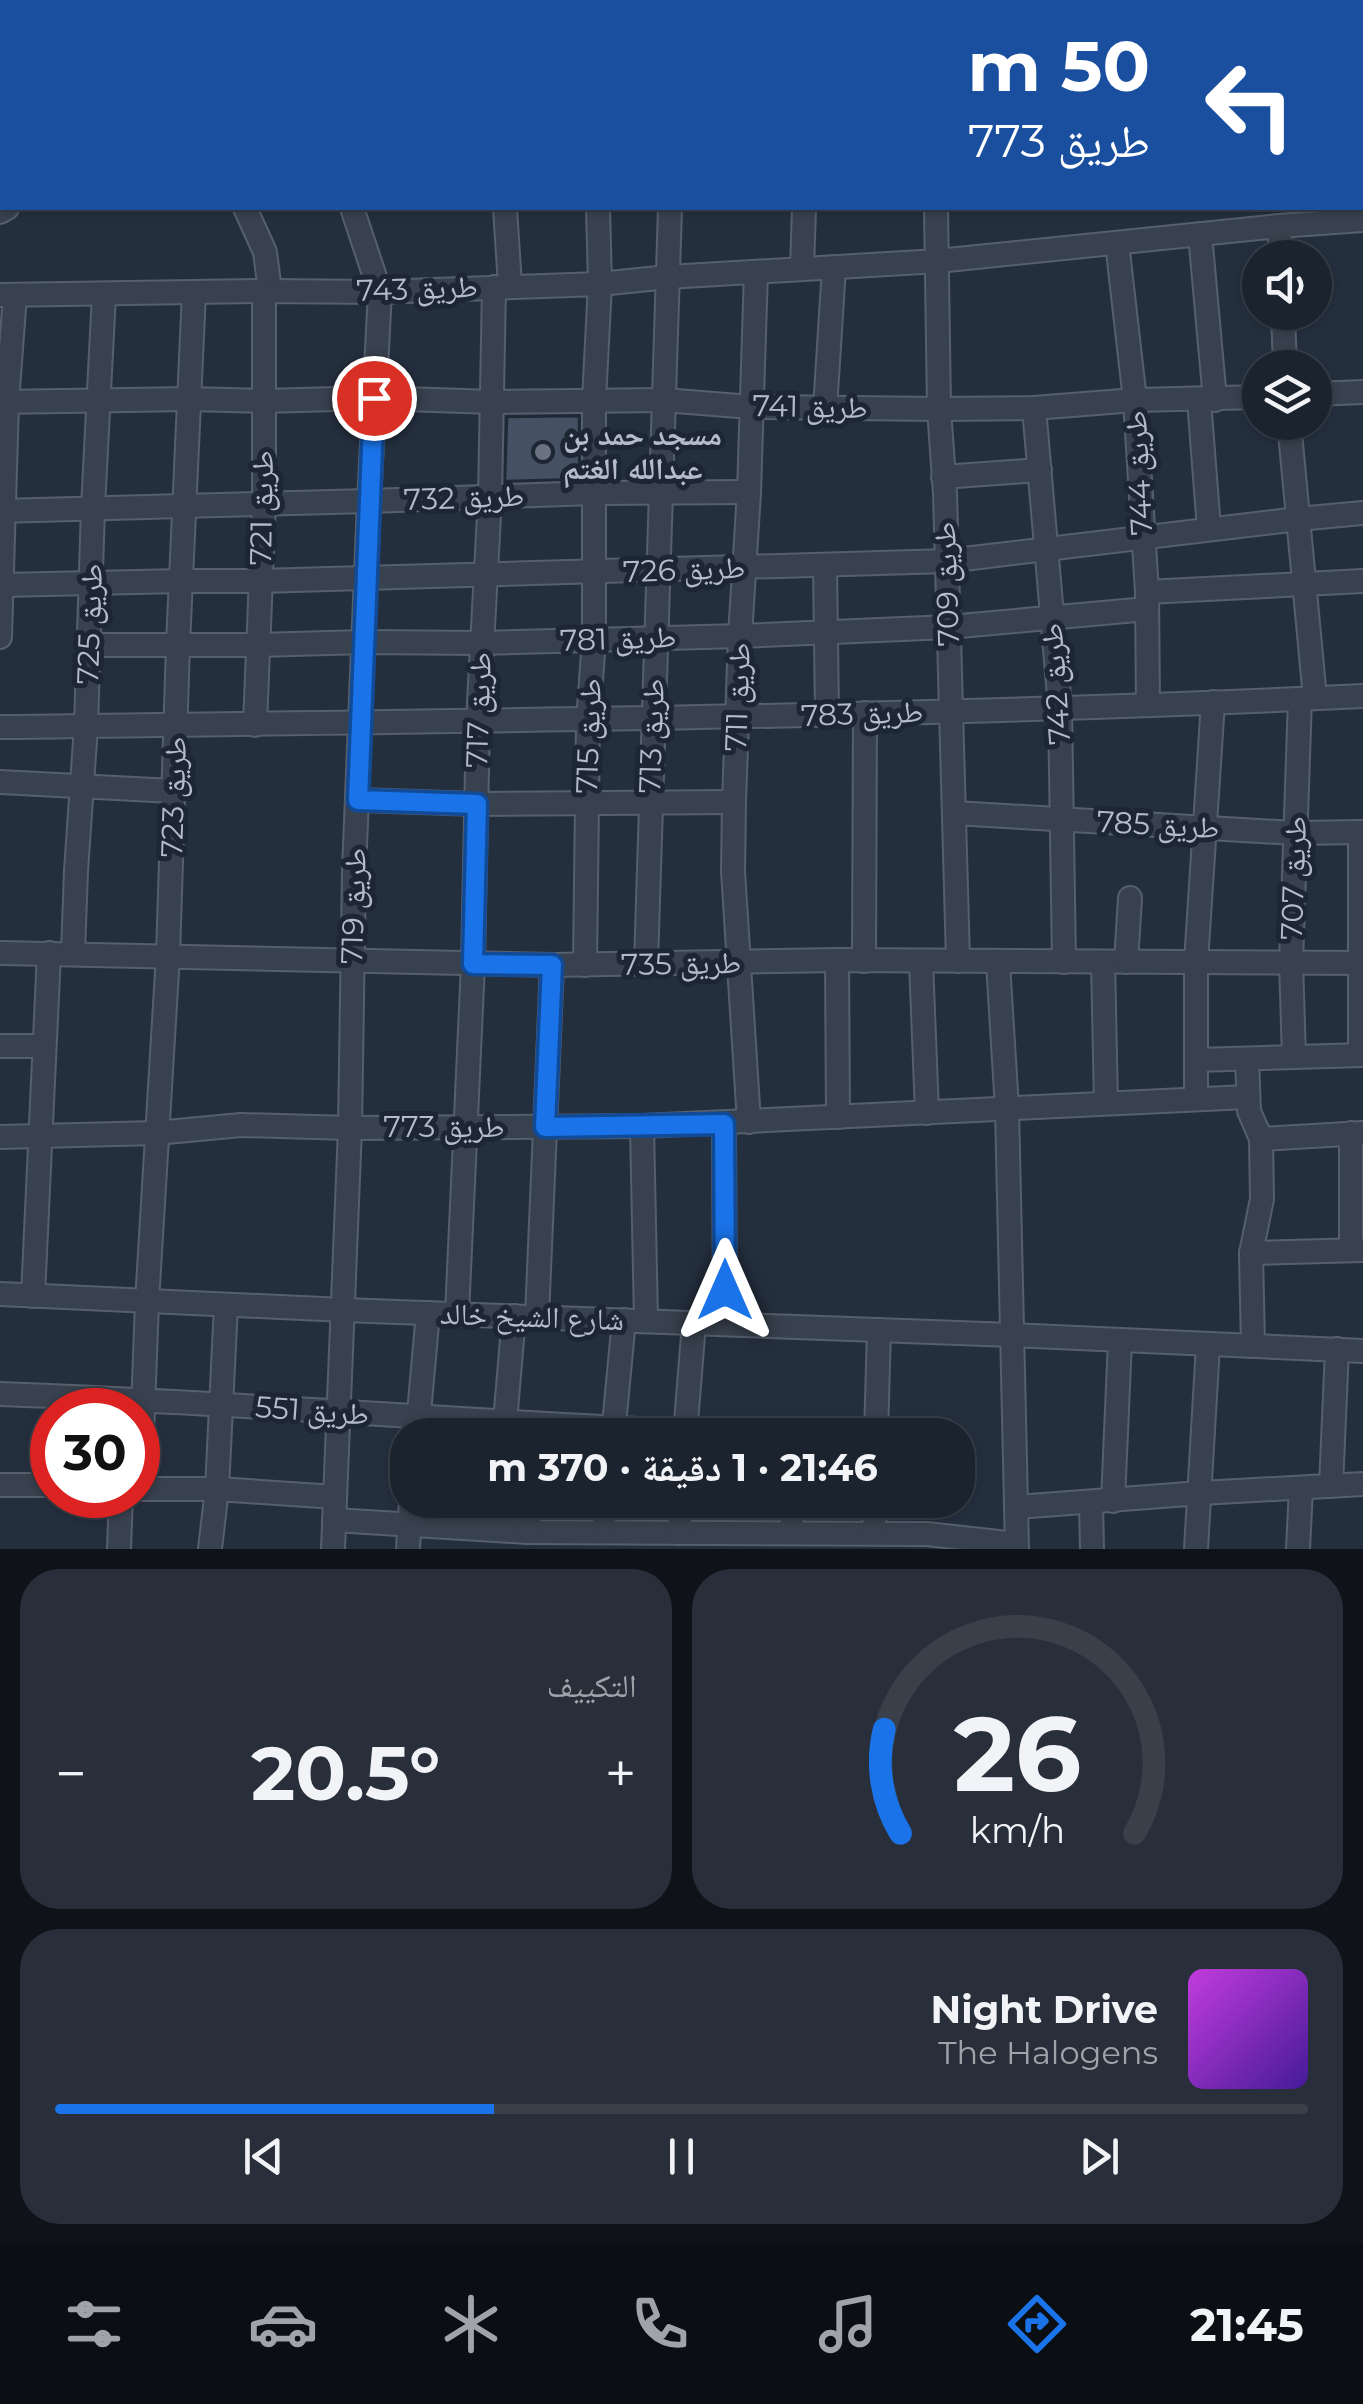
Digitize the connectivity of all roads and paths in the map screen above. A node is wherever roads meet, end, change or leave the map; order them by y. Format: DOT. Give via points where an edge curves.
graph roads {
  1 [pos="247,210"];
  2 [pos="353,210"];
  3 [pos="505,210"];
  4 [pos="598,210"];
  5 [pos="670,210"];
  6 [pos="804,210"];
  7 [pos="936,210"];
  8 [pos="1269,220"];
  9 [pos="1363,220"];
  10 [pos="1200,234"];
  11 [pos="1118,243"];
  12 [pos="938,261"];
  13 [pos="834,267"];
  14 [pos="802,269"];
  15 [pos="756,272"];
  16 [pos="668,276"];
  17 [pos="600,284"];
  18 [pos="502,287"];
  19 [pos="267,291"];
  20 [pos="194,292"];
  21 [pos="380,292"];
  22 [pos="104,294"];
  23 [pos="8,295"];
  24 [pos="1363,392"];
  25 [pos="1332,393"];
  26 [pos="189,398"];
  27 [pos="374,398"];
  28 [pos="1242,398"];
  29 [pos="99,400"];
  30 [pos="594,400"];
  31 [pos="664,400"];
  32 [pos="1135,400"];
  33 [pos="1207,400"];
  34 [pos="262,401"];
  35 [pos="4,402"];
  36 [pos="494,402"];
  37 [pos="751,406"];
  38 [pos="1034,408"];
  39 [pos="824,409"];
  40 [pos="939,409"];
  41 [pos="1291,440"];
  42 [pos="1040,470"];
  43 [pos="944,477"];
  44 [pos="661,492"];
  45 [pos="749,492"];
  46 [pos="594,493"];
  47 [pos="490,496"];
  48 [pos="369,502"];
  49 [pos="264,503"];
  50 [pos="185,506"];
  51 [pos="93,508"];
  52 [pos="2,511"];
  53 [pos="1363,513"];
  54 [pos="1298,519"];
  55 [pos="1210,529"];
  56 [pos="1142,537"];
  57 [pos="1048,549"];
  58 [pos="947,561"];
  59 [pos="825,566"];
  60 [pos="744,568"];
  61 [pos="658,570"];
  62 [pos="594,572"];
  63 [pos="486,576"];
  64 [pos="368,578"];
  65 [pos="180,581"];
  66 [pos="1363,581"];
  67 [pos="260,582"];
  68 [pos="2,584"];
  69 [pos="91,584"];
  70 [pos="1306,585"];
  71 [pos="1147,600"];
  72 [pos="1052,617"];
  73 [pos="949,627"];
  74 [pos="826,632"];
  75 [pos="740,636"];
  76 [pos="0,637"];
  77 [pos="656,637"];
  78 [pos="594,639"];
  79 [pos="364,642"];
  80 [pos="481,643"];
  81 [pos="89,645"];
  82 [pos="178,645"];
  83 [pos="258,645"];
  84 [pos="1363,696"];
  85 [pos="1307,698"];
  86 [pos="1213,702"];
  87 [pos="1148,705"];
  88 [pos="1060,708"];
  89 [pos="951,712"];
  90 [pos="828,714"];
  91 [pos="865,714"];
  92 [pos="738,717"];
  93 [pos="653,719"];
  94 [pos="588,720"];
  95 [pos="478,721"];
  96 [pos="362,724"];
  97 [pos="256,725"];
  98 [pos="86,726"];
  99 [pos="177,726"];
  100 [pos="0,728"];
  101 [pos="0,782"];
  102 [pos="82,787"];
  103 [pos="173,792"];
  104 [pos="358,800"];
  105 [pos="586,802"];
  106 [pos="650,802"];
  107 [pos="734,802"];
  108 [pos="477,804"];
  109 [pos="954,813"];
  110 [pos="1062,820"];
  111 [pos="1205,828"];
  112 [pos="1361,832"];
  113 [pos="1295,833"];
  114 [pos="1130,898"];
  115 [pos="0,952"];
  116 [pos="49,953"];
  117 [pos="73,953"];
  118 [pos="168,955"];
  119 [pos="837,960"];
  120 [pos="864,960"];
  121 [pos="922,961"];
  122 [pos="958,961"];
  123 [pos="352,962"];
  124 [pos="998,962"];
  125 [pos="1064,962"];
  126 [pos="1114,962"];
  127 [pos="1196,962"];
  128 [pos="1292,962"];
  129 [pos="738,963"];
  130 [pos="1362,963"];
  131 [pos="473,964"];
  132 [pos="646,964"];
  133 [pos="552,965"];
  134 [pos="584,965"];
  135 [pos="0,1046"];
  136 [pos="44,1046"];
  137 [pos="1362,1055"];
  138 [pos="1294,1057"];
  139 [pos="1247,1059"];
  140 [pos="1196,1060"];
  141 [pos="1248,1097"];
  142 [pos="1196,1098"];
  143 [pos="1106,1104"];
  144 [pos="1007,1109"];
  145 [pos="927,1113"];
  146 [pos="838,1117"];
  147 [pos="749,1122"];
  148 [pos="724,1124"];
  149 [pos="642,1126"];
  150 [pos="545,1127"];
  151 [pos="350,1128"];
  152 [pos="465,1128"];
  153 [pos="156,1132"];
  154 [pos="1357,1133"];
  155 [pos="0,1137"];
  156 [pos="42,1137"];
  157 [pos="1261,1139"];
  158 [pos="1357,1250"];
  159 [pos="1250,1253"];
  160 [pos="0,1294"];
  161 [pos="33,1296"];
  162 [pos="147,1302"];
  163 [pos="226,1305"];
  164 [pos="344,1310"];
  165 [pos="428,1312"];
  166 [pos="456,1314"];
  167 [pos="525,1316"];
  168 [pos="635,1320"];
  169 [pos="694,1323"];
  170 [pos="725,1324"];
  171 [pos="878,1330"];
  172 [pos="1012,1334"];
  173 [pos="1120,1340"];
  174 [pos="1208,1345"];
  175 [pos="1253,1346"];
  176 [pos="1336,1350"];
  177 [pos="1363,1351"];
  178 [pos="143,1388"];
  179 [pos="0,1394"];
  180 [pos="30,1399"];
  181 [pos="160,1400"];
  182 [pos="221,1405"];
  183 [pos="339,1413"];
  184 [pos="419,1418"];
  185 [pos="506,1418"];
  186 [pos="616,1418"];
  187 [pos="686,1418"];
  188 [pos="876,1418"];
  189 [pos="390,1421"];
  190 [pos="1363,1484"];
  191 [pos="0,1485"];
  192 [pos="30,1486"];
  193 [pos="1331,1486"];
  194 [pos="1301,1488"];
  195 [pos="217,1489"];
  196 [pos="160,1490"];
  197 [pos="1201,1493"];
  198 [pos="1102,1502"];
  199 [pos="1017,1507"];
  200 [pos="335,1509"];
  201 [pos="126,1518"];
  202 [pos="410,1518"];
  203 [pos="529,1518"];
  204 [pos="604,1518"];
  205 [pos="680,1518"];
  206 [pos="792,1518"];
  207 [pos="874,1518"];
  208 [pos="409,1525"];
  209 [pos="528,1532"];
  210 [pos="603,1532"];
  211 [pos="679,1533"];
  212 [pos="792,1534"];
  213 [pos="874,1534"];
  214 [pos="568,1540"];
  215 [pos="649,1541"];
  216 [pos="738,1541"];
  217 [pos="928,1542"];
  218 [pos="1017,1547"];
  219 [pos="119,1549"];
  220 [pos="210,1549"];
  221 [pos="333,1549"];
  222 [pos="408,1549"];
  223 [pos="1092,1549"];
  224 [pos="1196,1549"];
  225 [pos="1298,1549"];
  1 -- 19 [label="street, طريق 721" via="264,252"];
  2 -- 21 [label="street, طريق 719"];
  3 -- 18 [label="street, طريق 717"];
  4 -- 17 [label="street, طريق 715"];
  5 -- 16 [label="street, طريق 713"];
  6 -- 14 [label="street"];
  7 -- 12 [label="street, طريق 709"];
  8 -- 9 [label="street, طريق 743"];
  8 -- 10 [label="street, طريق 743"];
  10 -- 11 [label="street, طريق 743"];
  10 -- 33 [label="street"];
  11 -- 12 [label="street, طريق 743"];
  11 -- 32 [label="street, طريق 744"];
  12 -- 13 [label="street, طريق 743"];
  12 -- 40 [label="street, طريق 709"];
  13 -- 14 [label="street, طريق 743"];
  13 -- 39 [label="street"];
  14 -- 15 [label="street, طريق 743"];
  15 -- 16 [label="street, طريق 743"];
  15 -- 37 [label="street, طريق 711"];
  16 -- 17 [label="street, طريق 743"];
  16 -- 31 [label="street, طريق 713"];
  17 -- 18 [label="street, طريق 743"];
  17 -- 30 [label="street, طريق 715"];
  18 -- 21 [label="street, طريق 743"];
  18 -- 36 [label="street, طريق 717"];
  19 -- 20 [label="street, طريق 743"];
  19 -- 21 [label="street, طريق 743"];
  19 -- 34 [label="street, طريق 721"];
  20 -- 22 [label="street, طريق 743"];
  20 -- 26 [label="street, طريق 723"];
  21 -- 27 [label="street, طريق 719"];
  22 -- 23 [label="street, طريق 743"];
  22 -- 29 [label="street, طريق 725"];
  23 -- 35 [label="street"];
  24 -- 25 [label="street"];
  26 -- 29 [label="street, طريق 741"];
  26 -- 34 [label="street, طريق 741"];
  26 -- 50 [label="street, طريق 723"];
  27 -- 34 [label="street, طريق 741"];
  27 -- 36 [label="street, طريق 741"];
  27 -- 48 [label="street, طريق 719"];
  28 -- 33 [label="street, طريق 741"];
  29 -- 35 [label="street, طريق 741"];
  29 -- 51 [label="street, طريق 725"];
  30 -- 31 [label="street, طريق 741"];
  30 -- 36 [label="street, طريق 741"];
  30 -- 46 [label="street, طريق 715"];
  31 -- 37 [label="street, طريق 741"];
  31 -- 44 [label="street, طريق 713"];
  32 -- 33 [label="street, طريق 741"];
  32 -- 38 [label="street, طريق 741"];
  32 -- 56 [label="street, طريق 744"];
  33 -- 55 [label="street"];
  34 -- 49 [label="street, طريق 721"];
  35 -- 52 [label="street"];
  36 -- 47 [label="street, طريق 717"];
  37 -- 39 [label="street, طريق 741"];
  37 -- 45 [label="street, طريق 711"];
  38 -- 40 [label="street, طريق 741"];
  38 -- 42 [label="street, طريق 742"];
  39 -- 40 [label="street, طريق 741"];
  40 -- 43 [label="street, طريق 709"];
  41 -- 54 [label="street, طريق 707"];
  42 -- 43 [label="street"];
  42 -- 57 [label="street, طريق 742"];
  43 -- 58 [label="street, طريق 709"];
  44 -- 45 [label="street, طريق 732"];
  44 -- 46 [label="street, طريق 732"];
  44 -- 61 [label="street, طريق 713"];
  45 -- 60 [label="street, طريق 711"];
  46 -- 47 [label="street, طريق 732"];
  46 -- 62 [label="street, طريق 715"];
  47 -- 48 [label="street, طريق 732"];
  47 -- 63 [label="street, طريق 717"];
  48 -- 49 [label="street, طريق 732"];
  48 -- 64 [label="street, طريق 719"];
  49 -- 50 [label="street, طريق 732"];
  49 -- 67 [label="street, طريق 721"];
  50 -- 51 [label="street, طريق 732"];
  50 -- 65 [label="street, طريق 723"];
  51 -- 52 [label="street, طريق 732"];
  51 -- 69 [label="street, طريق 725"];
  52 -- 68 [label="street"];
  53 -- 54 [label="street, طريق 726"];
  54 -- 55 [label="street, طريق 726"];
  54 -- 70 [label="street, طريق 707"];
  55 -- 56 [label="street, طريق 726"];
  56 -- 57 [label="street, طريق 726"];
  56 -- 71 [label="street, طريق 744"];
  57 -- 58 [label="street, طريق 726"];
  57 -- 72 [label="street, طريق 742"];
  58 -- 59 [label="street, طريق 726"];
  58 -- 73 [label="street, طريق 709"];
  59 -- 60 [label="street, طريق 726"];
  59 -- 74 [label="street"];
  60 -- 61 [label="street, طريق 726"];
  60 -- 75 [label="street, طريق 711"];
  61 -- 62 [label="street, طريق 726"];
  61 -- 77 [label="street, طريق 713"];
  62 -- 63 [label="street, طريق 726"];
  62 -- 78 [label="street, طريق 715"];
  63 -- 64 [label="street, طريق 726"];
  63 -- 80 [label="street, طريق 717"];
  64 -- 67 [label="street, طريق 726"];
  64 -- 79 [label="street, طريق 719"];
  65 -- 67 [label="street, طريق 726"];
  65 -- 69 [label="street, طريق 726"];
  65 -- 82 [label="street, طريق 723"];
  66 -- 70 [label="street, طريق 781"];
  67 -- 83 [label="street, طريق 721"];
  68 -- 69 [label="street, طريق 726"];
  68 -- 76 [label="street"];
  69 -- 81 [label="street, طريق 725"];
  70 -- 71 [label="street, طريق 781"];
  70 -- 85 [label="street, طريق 707"];
  71 -- 72 [label="street, طريق 781"];
  71 -- 87 [label="street, طريق 744"];
  72 -- 73 [label="street, طريق 781"];
  72 -- 88 [label="street, طريق 742"];
  73 -- 74 [label="street, طريق 781"];
  73 -- 89 [label="street, طريق 709"];
  74 -- 75 [label="street, طريق 781"];
  74 -- 90 [label="street"];
  75 -- 77 [label="street, طريق 781"];
  75 -- 92 [label="street, طريق 711"];
  77 -- 78 [label="street, طريق 781"];
  77 -- 93 [label="street, طريق 713"];
  78 -- 80 [label="street, طريق 781"];
  78 -- 94 [label="street, طريق 715"];
  79 -- 80 [label="street, طريق 781"];
  79 -- 83 [label="street, طريق 781"];
  79 -- 96 [label="street, طريق 719"];
  80 -- 95 [label="street, طريق 717"];
  81 -- 82 [label="street, طريق 781"];
  81 -- 98 [label="street, طريق 725"];
  82 -- 83 [label="street, طريق 781"];
  82 -- 99 [label="street, طريق 723"];
  83 -- 97 [label="street, طريق 721"];
  84 -- 85 [label="street, طريق 783"];
  85 -- 86 [label="street, طريق 783"];
  85 -- 113 [label="street, طريق 707"];
  86 -- 87 [label="street, طريق 783"];
  86 -- 111 [label="street"];
  87 -- 88 [label="street, طريق 783"];
  88 -- 89 [label="street, طريق 783"];
  88 -- 110 [label="street, طريق 742"];
  89 -- 91 [label="street, طريق 783"];
  89 -- 109 [label="street, طريق 709"];
  90 -- 91 [label="street, طريق 783"];
  90 -- 92 [label="street, طريق 783"];
  91 -- 120 [label="street"];
  92 -- 93 [label="street, طريق 783"];
  92 -- 107 [label="street, طريق 711"];
  93 -- 94 [label="street, طريق 783"];
  93 -- 106 [label="street, طريق 713"];
  94 -- 95 [label="street, طريق 783"];
  94 -- 105 [label="street, طريق 715"];
  95 -- 96 [label="street, طريق 783"];
  95 -- 108 [label="street, طريق 717"];
  96 -- 97 [label="street, طريق 783"];
  96 -- 104 [label="street, طريق 719"];
  97 -- 99 [label="street, طريق 783"];
  98 -- 99 [label="street, طريق 783"];
  98 -- 100 [label="street, طريق 783"];
  98 -- 102 [label="street, طريق 725"];
  99 -- 103 [label="street, طريق 723"];
  101 -- 102 [label="street"];
  102 -- 103 [label="street"];
  102 -- 117 [label="street, طريق 725"];
  103 -- 118 [label="street, طريق 723"];
  104 -- 108 [label="street"];
  104 -- 123 [label="street, طريق 719"];
  105 -- 106 [label="street"];
  105 -- 108 [label="street"];
  105 -- 134 [label="street, طريق 715"];
  106 -- 107 [label="street"];
  106 -- 132 [label="street, طريق 713"];
  107 -- 129 [label="street, طريق 711"];
  108 -- 131 [label="street, طريق 717"];
  109 -- 110 [label="street, طريق 785"];
  109 -- 122 [label="street, طريق 709"];
  110 -- 111 [label="street, طريق 785"];
  110 -- 125 [label="street, طريق 742"];
  111 -- 113 [label="street, طريق 785"];
  111 -- 127 [label="street"];
  112 -- 113 [label="street, طريق 785"];
  112 -- 130 [label="street"];
  113 -- 128 [label="street, طريق 707"];
  114 -- 126 [label="street"];
  115 -- 116 [label="street, طريق 735"];
  116 -- 117 [label="street, طريق 735"];
  116 -- 136 [label="street"];
  117 -- 118 [label="street, طريق 735"];
  118 -- 123 [label="street, طريق 735"];
  118 -- 153 [label="street, طريق 723"];
  119 -- 120 [label="street, طريق 735"];
  119 -- 129 [label="street, طريق 735"];
  119 -- 146 [label="street"];
  120 -- 121 [label="street, طريق 735"];
  121 -- 122 [label="street, طريق 735"];
  121 -- 145 [label="street"];
  122 -- 124 [label="street, طريق 735"];
  123 -- 131 [label="street, طريق 735"];
  123 -- 151 [label="street, طريق 719"];
  124 -- 125 [label="street, طريق 735"];
  124 -- 144 [label="street"];
  125 -- 126 [label="street, طريق 735"];
  126 -- 127 [label="street, طريق 735"];
  126 -- 143 [label="street"];
  127 -- 128 [label="street, طريق 735"];
  127 -- 140 [label="street"];
  128 -- 130 [label="street, طريق 735"];
  128 -- 138 [label="street, طريق 707"];
  129 -- 132 [label="street, طريق 735"];
  129 -- 147 [label="street, طريق 711"];
  130 -- 137 [label="street"];
  131 -- 133 [label="street, طريق 735"];
  131 -- 152 [label="street, طريق 717"];
  132 -- 134 [label="street, طريق 735"];
  133 -- 134 [label="street, طريق 735"];
  133 -- 150 [label="street"];
  135 -- 136 [label="street"];
  136 -- 156 [label="street"];
  137 -- 138 [label="street"];
  138 -- 139 [label="street"];
  139 -- 140 [label="street"];
  139 -- 141 [label="street"];
  140 -- 142 [label="street"];
  141 -- 142 [label="street, طريق 773"];
  141 -- 157 [label="street"];
  142 -- 143 [label="street, طريق 773"];
  143 -- 144 [label="street, طريق 773"];
  144 -- 145 [label="street, طريق 773"];
  144 -- 172 [label="street"];
  145 -- 146 [label="street, طريق 773"];
  146 -- 147 [label="street, طريق 773"];
  147 -- 148 [label="street, طريق 773"];
  148 -- 149 [label="street, طريق 773"];
  148 -- 170 [label="street"];
  149 -- 150 [label="street, طريق 773"];
  149 -- 168 [label="street"];
  150 -- 152 [label="street, طريق 773"];
  150 -- 167 [label="street"];
  151 -- 152 [label="street, طريق 773"];
  151 -- 153 [label="street, طريق 773" via="241,1125"];
  151 -- 164 [label="street, طريق 719"];
  152 -- 166 [label="street, طريق 717"];
  153 -- 156 [label="street, طريق 773"];
  153 -- 162 [label="street, طريق 723"];
  154 -- 157 [label="street"];
  154 -- 158 [label="street"];
  155 -- 156 [label="street, طريق 773"];
  156 -- 161 [label="street"];
  157 -- 159 [label="street" via="1262,1200"];
  158 -- 159 [label="street"];
  159 -- 175 [label="street"];
  160 -- 161 [label="street, شارع الشيخ خالد"];
  161 -- 162 [label="street, شارع الشيخ خالد"];
  162 -- 163 [label="street, شارع الشيخ خالد"];
  162 -- 178 [label="street, طريق 723"];
  163 -- 164 [label="street, شارع الشيخ خالد"];
  163 -- 182 [label="street"];
  164 -- 165 [label="street, شارع الشيخ خالد"];
  164 -- 183 [label="street, طريق 719"];
  165 -- 166 [label="street, شارع الشيخ خالد"];
  165 -- 184 [label="street"];
  166 -- 167 [label="street, شارع الشيخ خالد"];
  167 -- 168 [label="street, شارع الشيخ خالد"];
  167 -- 185 [label="street"];
  168 -- 169 [label="street, شارع الشيخ خالد"];
  168 -- 186 [label="street"];
  169 -- 170 [label="street, شارع الشيخ خالد"];
  169 -- 187 [label="street"];
  170 -- 171 [label="street, شارع الشيخ خالد"];
  171 -- 172 [label="street, شارع الشيخ خالد"];
  171 -- 188 [label="street"];
  172 -- 173 [label="street, شارع الشيخ خالد"];
  172 -- 199 [label="street"];
  173 -- 174 [label="street, شارع الشيخ خالد"];
  173 -- 198 [label="street"];
  174 -- 175 [label="street, شارع الشيخ خالد"];
  174 -- 197 [label="street"];
  175 -- 176 [label="street, شارع الشيخ خالد"];
  176 -- 177 [label="street, شارع الشيخ خالد"];
  176 -- 193 [label="street"];
  179 -- 180 [label="street, طريق 551"];
  181 -- 182 [label="street, طريق 551"];
  182 -- 183 [label="street, طريق 551"];
  182 -- 195 [label="street"];
  183 -- 189 [label="street, طريق 551"];
  183 -- 200 [label="street, طريق 719"];
  190 -- 193 [label="street"];
  191 -- 192 [label="street"];
  193 -- 194 [label="street"];
  194 -- 197 [label="street"];
  194 -- 225 [label="street"];
  195 -- 196 [label="street"];
  195 -- 200 [label="street"];
  195 -- 220 [label="street"];
  197 -- 198 [label="street"];
  197 -- 224 [label="street"];
  198 -- 199 [label="street"];
  198 -- 223 [label="street"];
  199 -- 218 [label="street"];
  200 -- 208 [label="street"];
  200 -- 221 [label="street, طريق 719"];
  201 -- 219 [label="street, طريق 723"];
  202 -- 208 [label="street"];
  203 -- 209 [label="street"];
  204 -- 210 [label="street"];
  205 -- 211 [label="street"];
  206 -- 212 [label="street"];
  207 -- 213 [label="street"];
  208 -- 209 [label="street"];
  208 -- 222 [label="street"];
  209 -- 214 [label="street"];
  210 -- 214 [label="street"];
  210 -- 215 [label="street"];
  211 -- 215 [label="street"];
  211 -- 216 [label="street"];
  212 -- 213 [label="street"];
  212 -- 216 [label="street"];
  213 -- 217 [label="street"];
  217 -- 218 [label="street"];
}
